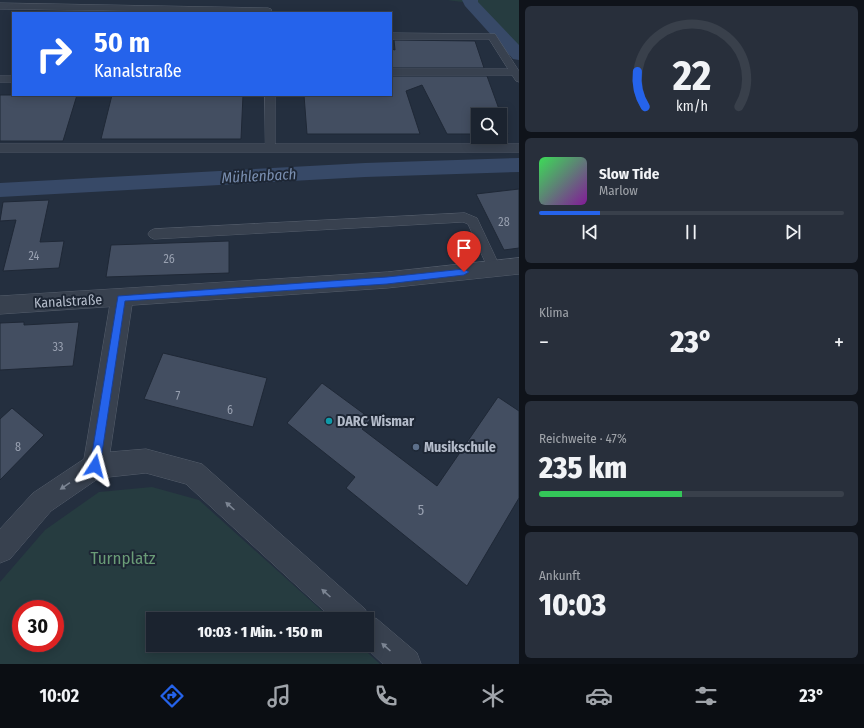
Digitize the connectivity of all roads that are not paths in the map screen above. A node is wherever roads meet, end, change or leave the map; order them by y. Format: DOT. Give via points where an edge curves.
graph roads {
  1 [pos="0,6"];
  2 [pos="268,12"];
  3 [pos="392,36"];
  4 [pos="392,72"];
  5 [pos="517,75"];
  6 [pos="0,79"];
  7 [pos="12,80"];
  8 [pos="270,96"];
  9 [pos="0,148"];
  10 [pos="270,148"];
  11 [pos="519,148"];
  12 [pos="154,234"];
  13 [pos="519,266"];
  14 [pos="495,269"];
  15 [pos="122,298"];
  16 [pos="0,304"];
  17 [pos="95,466"];
  18 [pos="0,549"];
  19 [pos="348,612"];
  20 [pos="374,635"];
  21 [pos="406,664"];
  1 -- 2 [label="lane"];
  3 -- 5 [label="lane" via="492,36"];
  4 -- 5 [label="lane"];
  6 -- 7 [label="lane"];
  8 -- 10 [label="lane"];
  9 -- 10 [label="lane"];
  10 -- 11 [label="lane"];
  12 -- 14 [label="lane" via="465,217 473,221"];
  13 -- 14 [label="street, Kanalstraße"];
  14 -- 15 [label="street, Kanalstraße" via="387,280"];
  15 -- 16 [label="street, Kanalstraße"];
  15 -- 17 [label="street"];
  17 -- 18 [label="street, one-way" via="42,502"];
  19 -- 17 [label="street, one-way" via="193,473 146,461"];
  21 -- 20 [label="street, one-way"];
}
